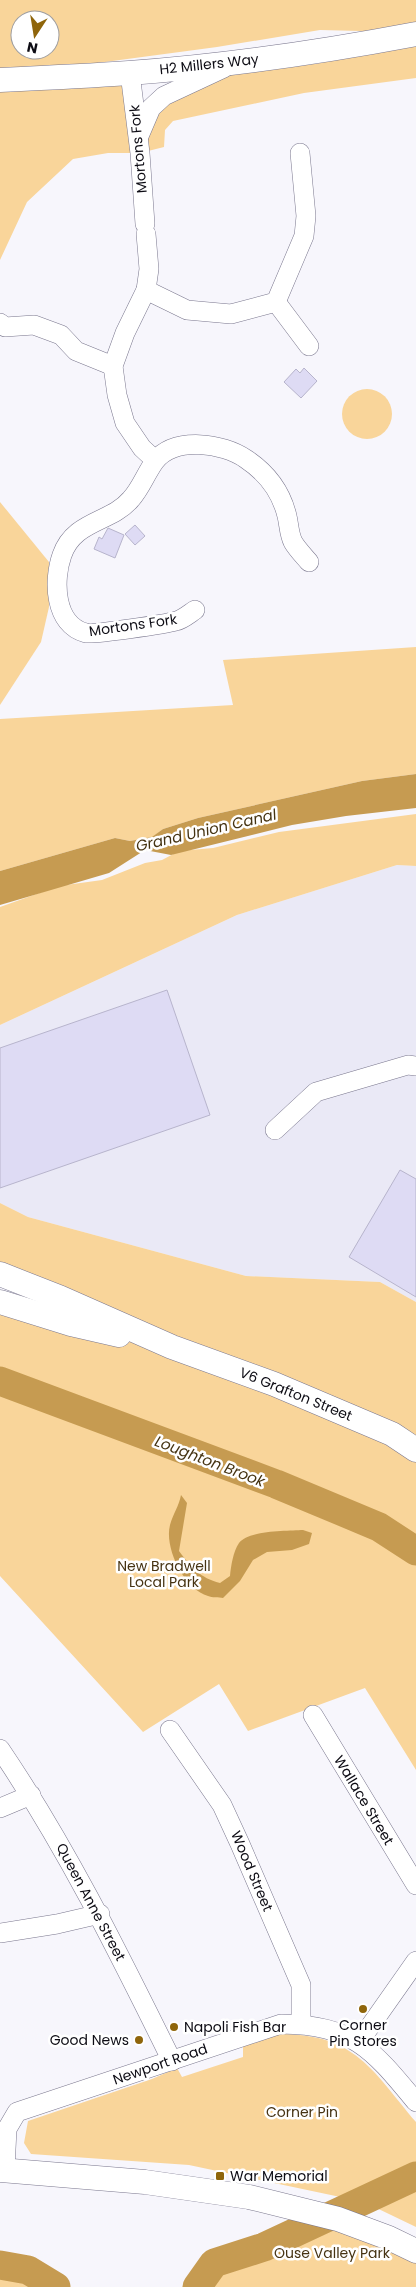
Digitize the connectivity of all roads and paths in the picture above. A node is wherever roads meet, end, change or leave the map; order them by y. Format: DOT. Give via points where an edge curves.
graph roads {
  1 [pos="416,34"];
  2 [pos="236,62"];
  3 [pos="130,73"];
  4 [pos="0,80"];
  5 [pos="139,140"];
  6 [pos="300,153"];
  7 [pos="146,290"];
  8 [pos="276,302"];
  9 [pos="0,323"];
  10 [pos="309,346"];
  11 [pos="113,366"];
  12 [pos="156,460"];
  13 [pos="309,562"];
  14 [pos="195,610"];
  15 [pos="416,1066"];
  16 [pos="275,1130"];
  17 [pos="0,1274"];
  18 [pos="0,1302"];
  19 [pos="172,1347"];
  20 [pos="416,1450"];
  21 [pos="312,1715"];
  22 [pos="170,1730"];
  23 [pos="0,1749"];
  24 [pos="31,1795"];
  25 [pos="0,1808"];
  26 [pos="416,1884"];
  27 [pos="100,1914"];
  28 [pos="0,1933"];
  29 [pos="416,1961"];
  30 [pos="301,2024"];
  31 [pos="359,2042"];
  32 [pos="172,2061"];
  33 [pos="416,2102"];
  34 [pos="3,2128"];
  35 [pos="3,2170"];
  36 [pos="416,2251"];
  1 -- 2 [label="street, H2 Millers Way"];
  2 -- 3 [label="street, H2 Millers Way"];
  2 -- 5 [label="street" via="164,96 151,108"];
  3 -- 4 [label="street, H2 Millers Way"];
  3 -- 5 [label="street, Mortons Fork"];
  5 -- 7 [label="street, Mortons Fork" via="149,269"];
  6 -- 8 [label="street" via="306,216 304,236"];
  7 -- 8 [label="street" via="187,310 196,311 231,314"];
  7 -- 11 [label="street, Mortons Fork"];
  8 -- 10 [label="street"];
  9 -- 11 [label="street" via="5,327 34,325 61,336 76,351"];
  11 -- 12 [label="street, Mortons Fork" via="125,423 142,448"];
  12 -- 13 [label="street, Mortons Fork" via="168,450 198,444 245,458 262,471 280,495 292,541"];
  12 -- 14 [label="street, Mortons Fork" via="129,502 83,528 71,540 62,555 56,584 62,614 86,634 178,621"];
  15 -- 16 [label="street" via="408,1065 316,1092"];
  17 -- 19 [label="street, V6 Grafton Street"];
  18 -- 19 [label="street, V6 Grafton Street" via="71,1324"];
  19 -- 20 [label="street, V6 Grafton Street" via="274,1384 392,1434"];
  21 -- 26 [label="street, Wallace Street"];
  22 -- 30 [label="street, Wood Street" via="222,1805 240,1844 300,1985"];
  23 -- 24 [label="street, Queen Anne Street"];
  24 -- 25 [label="street"];
  24 -- 27 [label="street, Queen Anne Street"];
  27 -- 28 [label="street"];
  27 -- 32 [label="street, Queen Anne Street"];
  29 -- 31 [label="street"];
  30 -- 31 [label="street, Newport Road" via="332,2030"];
  30 -- 32 [label="street, Newport Road" via="281,2024"];
  31 -- 33 [label="street, Newport Road" via="380,2059"];
  32 -- 34 [label="street, Newport Road" via="17,2112"];
  34 -- 35 [label="street, Newport Road"];
  35 -- 36 [label="street, Newport Road" via="188,2187 249,2197 356,2226"];
}
